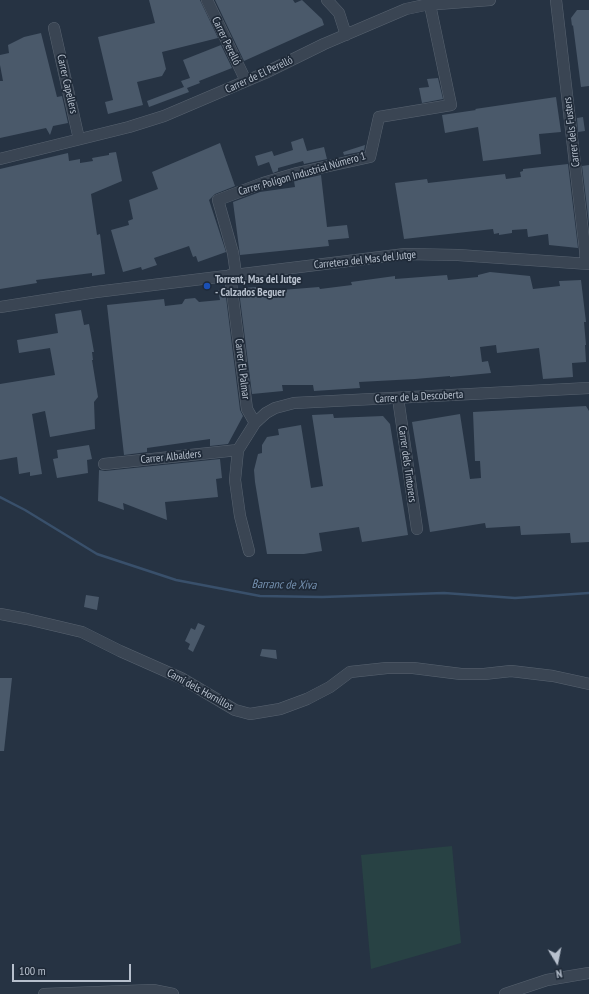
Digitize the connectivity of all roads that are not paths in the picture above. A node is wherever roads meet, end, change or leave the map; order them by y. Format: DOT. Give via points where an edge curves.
graph roads {
  1 [pos="207,0"];
  2 [pos="327,0"];
  3 [pos="490,0"];
  4 [pos="556,0"];
  5 [pos="430,4"];
  6 [pos="54,28"];
  7 [pos="346,35"];
  8 [pos="246,81"];
  9 [pos="79,139"];
  10 [pos="26,152"];
  11 [pos="0,154"];
  12 [pos="0,159"];
  13 [pos="588,264"];
  14 [pos="233,274"];
  15 [pos="0,307"];
  16 [pos="589,388"];
  17 [pos="398,398"];
  18 [pos="255,423"];
  19 [pos="238,450"];
  20 [pos="104,464"];
  21 [pos="417,529"];
  22 [pos="249,551"];
  23 [pos="0,614"];
  24 [pos="589,684"];
  25 [pos="589,973"];
  26 [pos="44,994"];
  27 [pos="173,994"];
  28 [pos="505,994"];
  1 -- 8 [label="street, Carrer Perelló"];
  2 -- 7 [label="street" via="339,13"];
  3 -- 5 [label="street, Carrer de El Perelló"];
  4 -- 13 [label="street, Carrer dels Fusters"];
  5 -- 7 [label="street, Carrer de El Perelló" via="406,9"];
  5 -- 14 [label="street, Carrer Polígon Industrial Número 1" via="451,105 379,117 370,157 283,177 218,200 233,253"];
  6 -- 9 [label="street, Carrer Capellers"];
  7 -- 8 [label="street, Carrer de El Perelló"];
  8 -- 9 [label="street, Carrer de El Perelló" via="164,116"];
  9 -- 10 [label="street, Carrer de El Perelló"];
  10 -- 11 [label="street, Carrer de El Perelló"];
  10 -- 12 [label="street, Carrer de El Perelló"];
  13 -- 14 [label="street, Carretera del Mas del Jutge" via="404,254"];
  14 -- 15 [label="street, Carretera del Mas del Jutge"];
  14 -- 18 [label="street, Carrer El Palmar" via="247,409"];
  16 -- 17 [label="street, Carrer de la Descoberta"];
  17 -- 18 [label="street, Carrer de la Descoberta" via="294,403 275,408"];
  17 -- 21 [label="street, Carrer dels Tintorers"];
  18 -- 19 [label="street"];
  19 -- 20 [label="street, Carrer Albalders"];
  19 -- 22 [label="street" via="235,480 240,516"];
  23 -- 24 [label="street, Camí dels Hornillos" via="82,632 120,652 181,678 235,710 250,714 280,709 307,699 330,687 350,672 387,668 413,668 461,674 511,671"];
  25 -- 28 [label="street" via="547,980"];
  26 -- 27 [label="street" via="153,990"];
}
